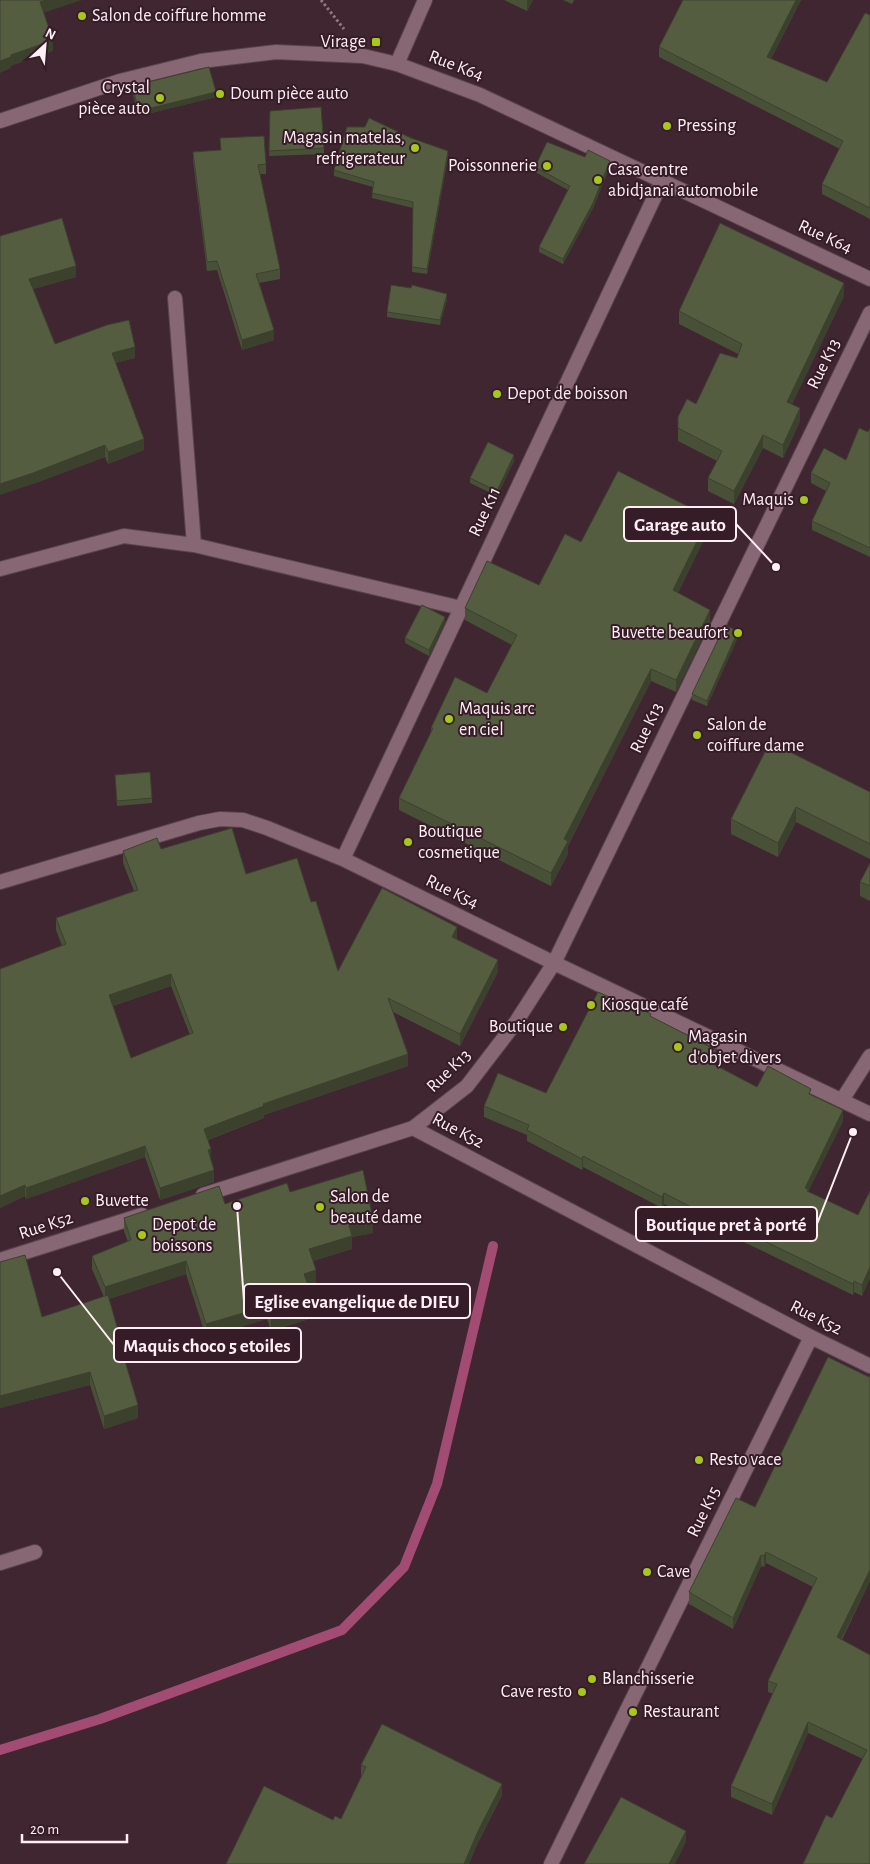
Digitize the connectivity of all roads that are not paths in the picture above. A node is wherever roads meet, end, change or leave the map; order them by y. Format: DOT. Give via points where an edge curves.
graph roads {
  1 [pos="425,0"];
  2 [pos="397,64"];
  3 [pos="0,121"];
  4 [pos="662,181"];
  5 [pos="870,279"];
  6 [pos="175,298"];
  7 [pos="870,313"];
  8 [pos="194,545"];
  9 [pos="0,569"];
  10 [pos="461,608"];
  11 [pos="343,860"];
  12 [pos="0,882"];
  13 [pos="554,963"];
  14 [pos="870,1056"];
  15 [pos="842,1100"];
  16 [pos="870,1114"];
  17 [pos="413,1128"];
  18 [pos="195,1198"];
  19 [pos="157,1210"];
  20 [pos="0,1260"];
  21 [pos="811,1337"];
  22 [pos="870,1366"];
  23 [pos="35,1552"];
  24 [pos="0,1563"];
  25 [pos="551,1864"];
  1 -- 2 [label="street"];
  2 -- 3 [label="street, Rue K64" via="363,56 276,52 201,61 120,81"];
  2 -- 4 [label="street, Rue K64" via="480,96"];
  4 -- 5 [label="street, Rue K64"];
  4 -- 10 [label="street, Rue K11"];
  6 -- 8 [label="street"];
  7 -- 13 [label="street, Rue K13"];
  8 -- 9 [label="street" via="124,536"];
  8 -- 10 [label="street"];
  10 -- 11 [label="street, Rue K11"];
  11 -- 12 [label="street, Rue K54" via="259,825 243,820 220,819"];
  11 -- 13 [label="street, Rue K54"];
  13 -- 15 [label="street, Rue K54"];
  13 -- 17 [label="street, Rue K13" via="516,1022 467,1086"];
  14 -- 15 [label="street"];
  15 -- 16 [label="street, Rue K54"];
  17 -- 18 [label="street, Rue K52"];
  17 -- 21 [label="street, Rue K52"];
  19 -- 20 [label="street, Rue K52"];
  21 -- 22 [label="street, Rue K52"];
  21 -- 25 [label="street, Rue K15"];
  23 -- 24 [label="street"];
}
